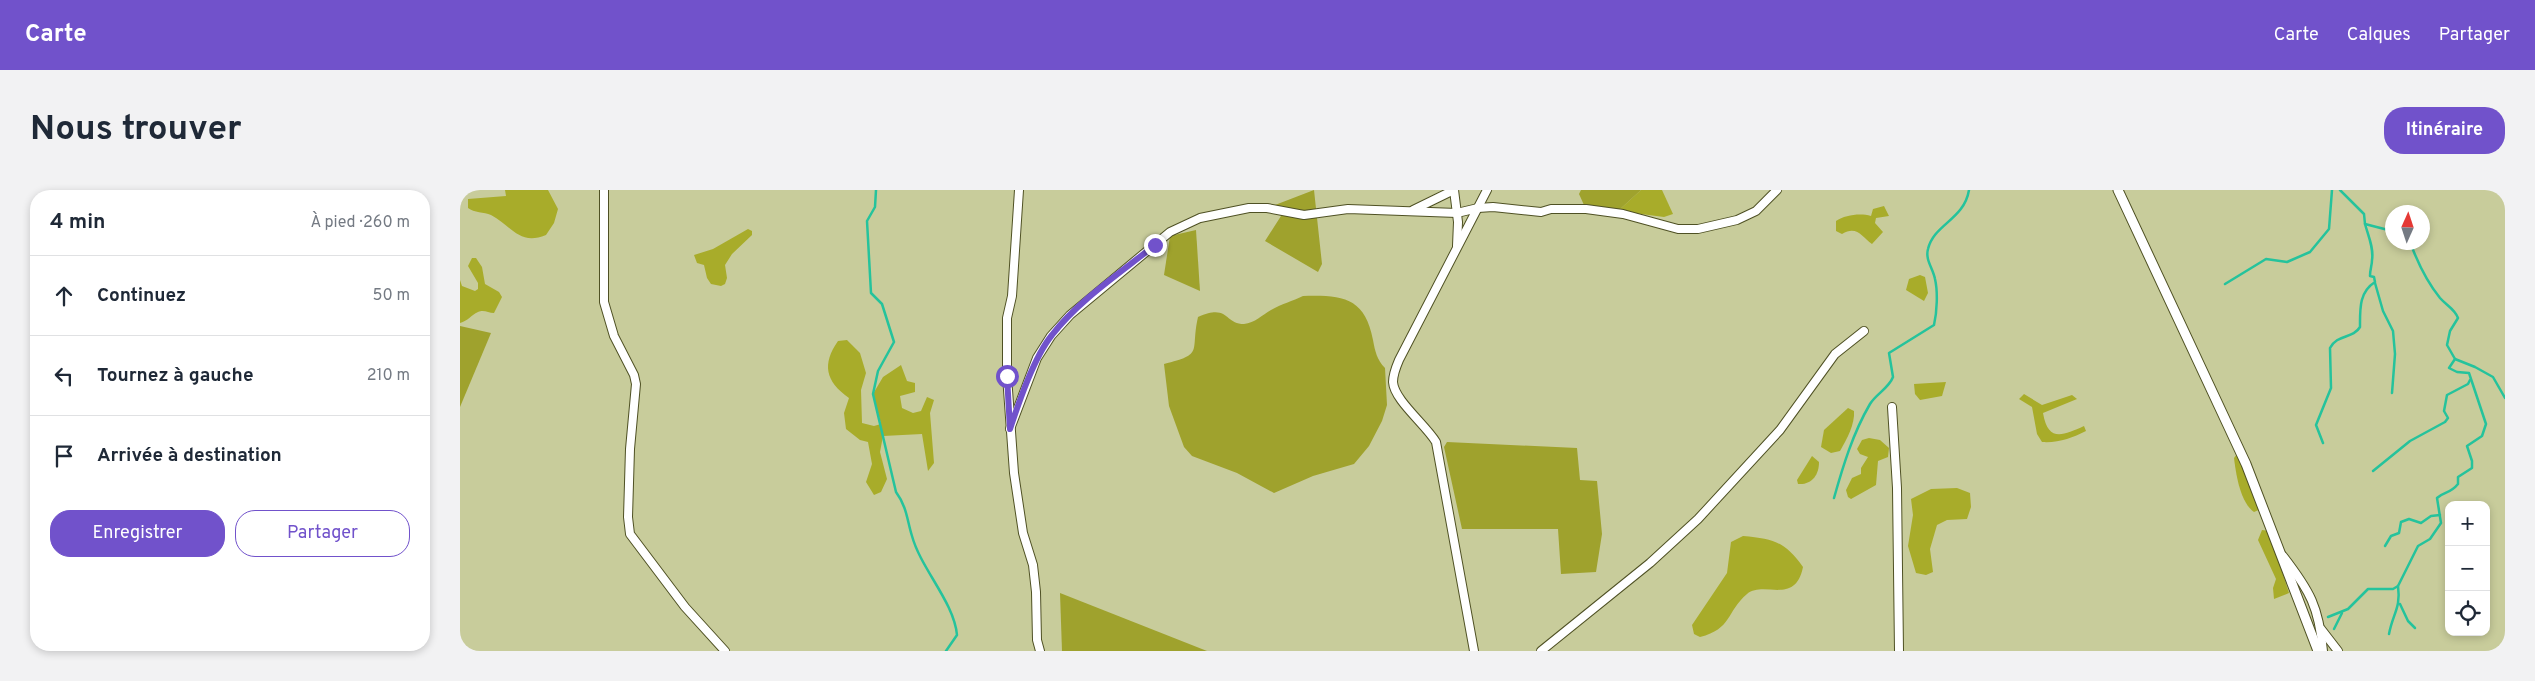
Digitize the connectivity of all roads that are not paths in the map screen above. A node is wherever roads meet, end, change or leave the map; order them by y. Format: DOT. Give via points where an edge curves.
graph roads {
  1 [pos="604,190"];
  2 [pos="1019,190"];
  3 [pos="1454,190"];
  4 [pos="1487,190"];
  5 [pos="1777,190"];
  6 [pos="2118,190"];
  7 [pos="1478,208"];
  8 [pos="1408,211"];
  9 [pos="1457,213"];
  10 [pos="1457,248"];
  11 [pos="1864,331"];
  12 [pos="1892,407"];
  13 [pos="1010,429"];
  14 [pos="2281,553"];
  15 [pos="2321,629"];
  16 [pos="725,651"];
  17 [pos="1040,651"];
  18 [pos="1474,651"];
  19 [pos="1541,651"];
  20 [pos="1899,651"];
  21 [pos="2318,651"];
  22 [pos="2323,651"];
  23 [pos="2338,651"];
  1 -- 16 [label="street" via="604,302 614,336 636,384 630,442 630,534 684,607"];
  2 -- 13 [label="street" via="1006,339"];
  3 -- 8 [label="street"];
  3 -- 9 [label="street"];
  4 -- 7 [label="street"];
  5 -- 7 [label="street" via="1756,211 1737,220 1698,229 1678,229 1627,215 1586,209 1541,212"];
  6 -- 14 [label="street" via="2242,455"];
  7 -- 9 [label="street"];
  7 -- 10 [label="street"];
  8 -- 9 [label="street"];
  8 -- 13 [label="street" via="1348,209 1304,215 1249,208 1200,218 1170,232 1070,315 1051,336 1037,358"];
  9 -- 10 [label="street"];
  10 -- 18 [label="street" via="1399,360 1393,383 1395,392 1436,442"];
  11 -- 19 [label="street" via="1835,354 1780,430 1698,519 1650,563"];
  12 -- 20 [label="street" via="1897,488"];
  13 -- 17 [label="street" via="1022,525 1033,564 1036,640"];
  14 -- 15 [label="street" via="2311,596"];
  14 -- 21 [label="street"];
  15 -- 22 [label="street"];
  15 -- 23 [label="street"];
}
